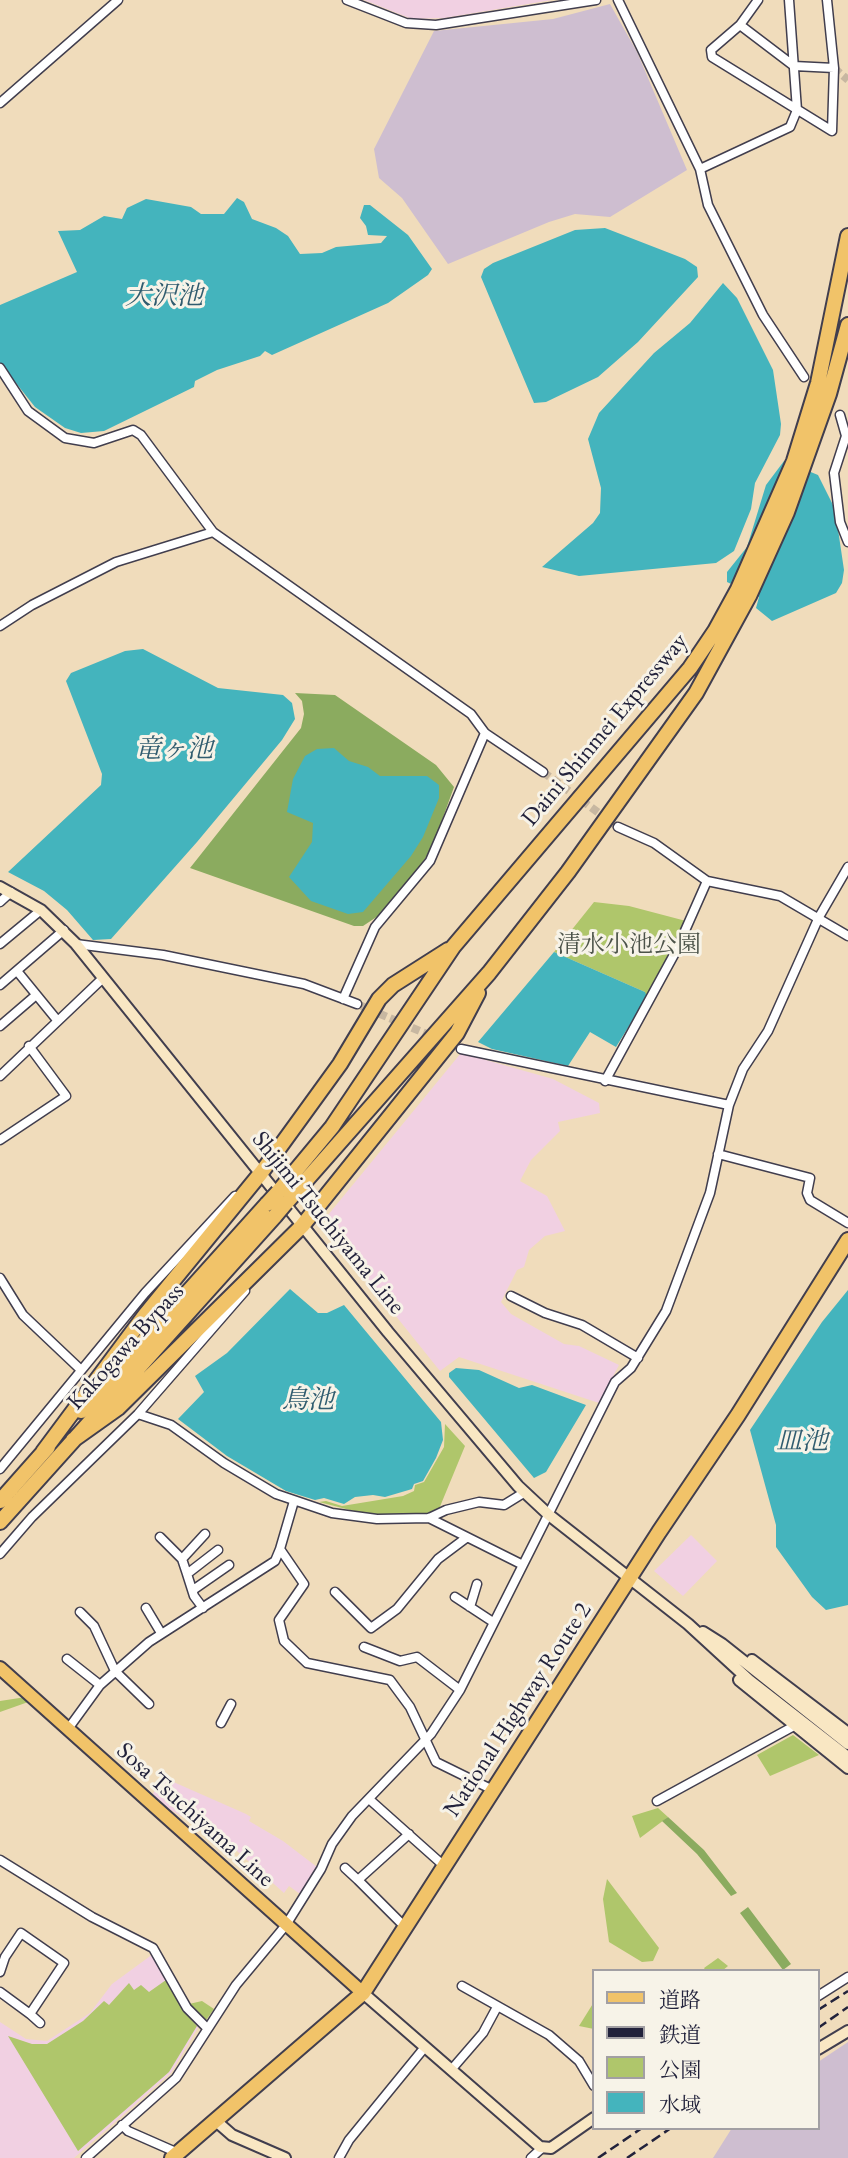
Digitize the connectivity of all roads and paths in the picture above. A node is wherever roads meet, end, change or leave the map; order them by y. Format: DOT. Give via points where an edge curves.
graph roads {
  1 [pos="118,0"];
  2 [pos="347,0"];
  3 [pos="596,0"];
  4 [pos="618,0"];
  5 [pos="758,0"];
  6 [pos="789,0"];
  7 [pos="827,0"];
  8 [pos="740,25"];
  9 [pos="794,66"];
  10 [pos="834,68"];
  11 [pos="0,103"];
  12 [pos="797,110"];
  13 [pos="699,169"];
  14 [pos="848,236"];
  15 [pos="848,325"];
  16 [pos="0,368"];
  17 [pos="804,377"];
  18 [pos="840,415"];
  19 [pos="800,464"];
  20 [pos="213,532"];
  21 [pos="848,542"];
  22 [pos="744,592"];
  23 [pos="0,626"];
  24 [pos="485,733"];
  25 [pos="543,772"];
  26 [pos="618,827"];
  27 [pos="848,867"];
  28 [pos="707,881"];
  29 [pos="0,887"];
  30 [pos="11,892"];
  31 [pos="0,902"];
  32 [pos="41,910"];
  33 [pos="819,917"];
  34 [pos="64,930"];
  35 [pos="848,936"];
  36 [pos="0,944"];
  37 [pos="76,944"];
  38 [pos="453,947"];
  39 [pos="17,971"];
  40 [pos="489,973"];
  41 [pos="103,979"];
  42 [pos="0,985"];
  43 [pos="35,996"];
  44 [pos="343,999"];
  45 [pos="357,1004"];
  46 [pos="57,1020"];
  47 [pos="0,1026"];
  48 [pos="29,1046"];
  49 [pos="461,1049"];
  50 [pos="0,1076"];
  51 [pos="604,1081"];
  52 [pos="729,1105"];
  53 [pos="0,1140"];
  54 [pos="718,1154"];
  55 [pos="261,1173"];
  56 [pos="286,1193"];
  57 [pos="271,1210"];
  58 [pos="848,1223"];
  59 [pos="302,1226"];
  60 [pos="848,1240"];
  61 [pos="0,1278"];
  62 [pos="511,1296"];
  63 [pos="638,1358"];
  64 [pos="80,1369"];
  65 [pos="138,1414"];
  66 [pos="73,1440"];
  67 [pos="43,1452"];
  68 [pos="0,1469"];
  69 [pos="525,1492"];
  70 [pos="0,1501"];
  71 [pos="294,1501"];
  72 [pos="549,1515"];
  73 [pos="429,1518"];
  74 [pos="0,1522"];
  75 [pos="205,1534"];
  76 [pos="160,1537"];
  77 [pos="466,1538"];
  78 [pos="281,1549"];
  79 [pos="218,1550"];
  80 [pos="0,1554"];
  81 [pos="182,1559"];
  82 [pos="521,1564"];
  83 [pos="229,1565"];
  84 [pos="187,1574"];
  85 [pos="632,1579"];
  86 [pos="477,1584"];
  87 [pos="193,1590"];
  88 [pos="335,1592"];
  89 [pos="455,1597"];
  90 [pos="470,1607"];
  91 [pos="146,1608"];
  92 [pos="203,1608"];
  93 [pos="80,1612"];
  94 [pos="493,1622"];
  95 [pos="688,1624"];
  96 [pos="161,1633"];
  97 [pos="722,1644"];
  98 [pos="364,1647"];
  99 [pos="67,1659"];
  100 [pos="725,1660"];
  101 [pos="0,1668"];
  102 [pos="115,1671"];
  103 [pos="100,1685"];
  104 [pos="460,1690"];
  105 [pos="149,1704"];
  106 [pos="231,1704"];
  107 [pos="221,1723"];
  108 [pos="794,1726"];
  109 [pos="68,1729"];
  110 [pos="848,1733"];
  111 [pos="425,1741"];
  112 [pos="848,1744"];
  113 [pos="848,1757"];
  114 [pos="848,1768"];
  115 [pos="493,1790"];
  116 [pos="369,1799"];
  117 [pos="657,1801"];
  118 [pos="409,1835"];
  119 [pos="0,1860"];
  120 [pos="443,1865"];
  121 [pos="345,1868"];
  122 [pos="358,1880"];
  123 [pos="286,1926"];
  124 [pos="404,1926"];
  125 [pos="0,1972"];
  126 [pos="848,1977"];
  127 [pos="463,1986"];
  128 [pos="0,1992"];
  129 [pos="363,1993"];
  130 [pos="820,1995"];
  131 [pos="497,2007"];
  132 [pos="30,2014"];
  133 [pos="40,2023"];
  134 [pos="207,2028"];
  135 [pos="848,2031"];
  136 [pos="425,2047"];
  137 [pos="820,2048"];
  138 [pos="451,2070"];
  139 [pos="592,2083"];
  140 [pos="592,2119"];
  141 [pos="216,2121"];
  142 [pos="122,2125"];
  143 [pos="542,2148"];
  144 [pos="175,2156"];
  145 [pos="86,2158"];
  146 [pos="285,2158"];
  147 [pos="339,2158"];
  148 [pos="531,2158"];
  1 -- 11 [label="street"];
  2 -- 3 [label="street" via="406,23 436,25"];
  4 -- 13 [label="street"];
  5 -- 8 [label="street"];
  6 -- 9 [label="street"];
  7 -- 10 [label="street"];
  8 -- 9 [label="street"];
  8 -- 12 [label="street" via="710,50 712,57"];
  9 -- 10 [label="street"];
  9 -- 12 [label="street"];
  10 -- 12 [label="street" via="832,131"];
  12 -- 13 [label="street" via="790,127"];
  13 -- 17 [label="street" via="708,205 737,263"];
  14 -- 19 [label="highway, Daini Shinmei Expressway"];
  15 -- 19 [label="highway, Daini Shinmei Expressway"];
  16 -- 20 [label="street" via="28,411 65,438 94,443 133,430 141,435"];
  18 -- 21 [label="street" via="846,436 834,473 840,522"];
  19 -- 22 [label="highway, Daini Shinmei Expressway"];
  20 -- 23 [label="street" via="116,562"];
  20 -- 24 [label="street" via="471,714"];
  22 -- 38 [label="highway, Daini Shinmei Expressway" via="690,668"];
  22 -- 40 [label="highway, Daini Shinmei Expressway" via="696,693 661,746"];
  24 -- 25 [label="street"];
  24 -- 44 [label="street" via="430,861 375,927"];
  26 -- 28 [label="street" via="654,843"];
  27 -- 33 [label="street"];
  28 -- 33 [label="street" via="780,896"];
  28 -- 51 [label="street" via="676,951"];
  29 -- 30 [label="main road, Shijimi Tsuchiyama Line"];
  30 -- 31 [label="street"];
  30 -- 32 [label="main road, Shijimi Tsuchiyama Line"];
  32 -- 34 [label="main road, Shijimi Tsuchiyama Line"];
  32 -- 36 [label="street"];
  33 -- 35 [label="street"];
  33 -- 52 [label="street"];
  34 -- 37 [label="main road, Shijimi Tsuchiyama Line"];
  34 -- 39 [label="street"];
  37 -- 41 [label="main road, Shijimi Tsuchiyama Line"];
  37 -- 44 [label="street" via="163,955 304,984"];
  38 -- 55 [label="highway" via="379,999 340,1064"];
  38 -- 56 [label="highway, Daini Shinmei Expressway"];
  39 -- 42 [label="street"];
  39 -- 43 [label="street"];
  40 -- 56 [label="highway, Daini Shinmei Expressway"];
  40 -- 59 [label="highway" via="457,1033"];
  41 -- 46 [label="street"];
  41 -- 55 [label="main road, Shijimi Tsuchiyama Line"];
  43 -- 46 [label="street"];
  43 -- 47 [label="street"];
  44 -- 45 [label="street"];
  46 -- 48 [label="street"];
  48 -- 50 [label="street"];
  48 -- 53 [label="street" via="66,1096"];
  49 -- 51 [label="street"];
  51 -- 52 [label="street"];
  52 -- 54 [label="street"];
  54 -- 58 [label="street" via="810,1178 810,1200"];
  54 -- 63 [label="street" via="710,1194 682,1272 666,1311"];
  55 -- 59 [label="main road, Shijimi Tsuchiyama Line"];
  55 -- 64 [label="street" via="219,1210"];
  55 -- 67 [label="highway" via="145,1315"];
  56 -- 57 [label="highway, Kakogawa Bypass, bridge"];
  57 -- 66 [label="highway, Kakogawa Bypass"];
  57 -- 67 [label="highway, Kakogawa Bypass"];
  59 -- 65 [label="street"];
  59 -- 66 [label="highway" via="118,1408"];
  59 -- 69 [label="main road, Shijimi Tsuchiyama Line"];
  60 -- 85 [label="highway, National Highway Route 2"];
  61 -- 64 [label="street" via="23,1315"];
  62 -- 63 [label="street" via="582,1325"];
  63 -- 72 [label="street" via="615,1382"];
  64 -- 68 [label="street"];
  65 -- 71 [label="street" via="171,1425 224,1463"];
  65 -- 80 [label="street"];
  66 -- 74 [label="highway, Kakogawa Bypass"];
  67 -- 70 [label="highway, Kakogawa Bypass"];
  69 -- 72 [label="main road, Shijimi Tsuchiyama Line"];
  69 -- 73 [label="street" via="504,1505 479,1502"];
  71 -- 73 [label="street" via="332,1513 377,1519"];
  71 -- 78 [label="street"];
  72 -- 82 [label="street"];
  72 -- 85 [label="main road, Shijimi Tsuchiyama Line"];
  73 -- 77 [label="street"];
  75 -- 81 [label="street"];
  76 -- 81 [label="street"];
  77 -- 82 [label="street"];
  77 -- 88 [label="street" via="438,1559 397,1609 371,1628"];
  78 -- 92 [label="street" via="275,1561"];
  78 -- 111 [label="street" via="304,1584 279,1620 284,1641 307,1663 390,1680 410,1707"];
  79 -- 84 [label="street"];
  81 -- 84 [label="street"];
  82 -- 94 [label="street"];
  83 -- 87 [label="street"];
  84 -- 87 [label="street"];
  85 -- 95 [label="main road, Shijimi Tsuchiyama Line"];
  85 -- 115 [label="highway, National Highway Route 2"];
  86 -- 90 [label="street"];
  87 -- 92 [label="street"];
  89 -- 90 [label="street"];
  90 -- 94 [label="street"];
  91 -- 96 [label="street"];
  92 -- 96 [label="street"];
  93 -- 102 [label="street" via="94,1626"];
  94 -- 104 [label="street"];
  95 -- 97 [label="main road"];
  95 -- 100 [label="main road"];
  96 -- 102 [label="street"];
  97 -- 110 [label="main road" via="767,1670"];
  97 -- 112 [label="main road"];
  98 -- 104 [label="street" via="400,1661 417,1657"];
  99 -- 103 [label="street"];
  100 -- 108 [label="main road" via="741,1683"];
  100 -- 113 [label="main road"];
  101 -- 109 [label="main road, Sosa Tsuchiyama Line"];
  102 -- 103 [label="street"];
  102 -- 105 [label="street"];
  103 -- 109 [label="street"];
  104 -- 111 [label="street"];
  106 -- 107 [label="street"];
  108 -- 114 [label="main road"];
  108 -- 117 [label="street"];
  109 -- 123 [label="main road, Sosa Tsuchiyama Line"];
  111 -- 115 [label="street" via="436,1762"];
  111 -- 116 [label="street"];
  115 -- 120 [label="highway, National Highway Route 2"];
  116 -- 118 [label="street"];
  116 -- 123 [label="street" via="332,1844"];
  118 -- 120 [label="street"];
  118 -- 122 [label="street"];
  119 -- 134 [label="street" via="92,1917 153,1948 187,2008"];
  120 -- 124 [label="highway, National Highway Route 2"];
  121 -- 122 [label="street"];
  122 -- 124 [label="street"];
  123 -- 129 [label="main road, Sosa Tsuchiyama Line"];
  123 -- 134 [label="street"];
  124 -- 129 [label="highway, National Highway Route 2"];
  125 -- 132 [label="street" via="21,1933 64,1963"];
  126 -- 130 [label="street"];
  127 -- 131 [label="street"];
  128 -- 132 [label="street"];
  129 -- 136 [label="main road"];
  129 -- 141 [label="highway, National Highway Route 2"];
  131 -- 138 [label="street" via="483,2033"];
  131 -- 139 [label="street" via="549,2035 579,2061"];
  132 -- 133 [label="street"];
  134 -- 142 [label="street" via="176,2078"];
  135 -- 137 [label="main road"];
  136 -- 138 [label="main road"];
  136 -- 147 [label="street"];
  138 -- 143 [label="main road"];
  140 -- 143 [label="main road" via="551,2148"];
  141 -- 144 [label="highway, National Highway Route 2"];
  141 -- 146 [label="main road" via="232,2135"];
  142 -- 144 [label="street"];
  142 -- 145 [label="street"];
  143 -- 148 [label="street"];
}
